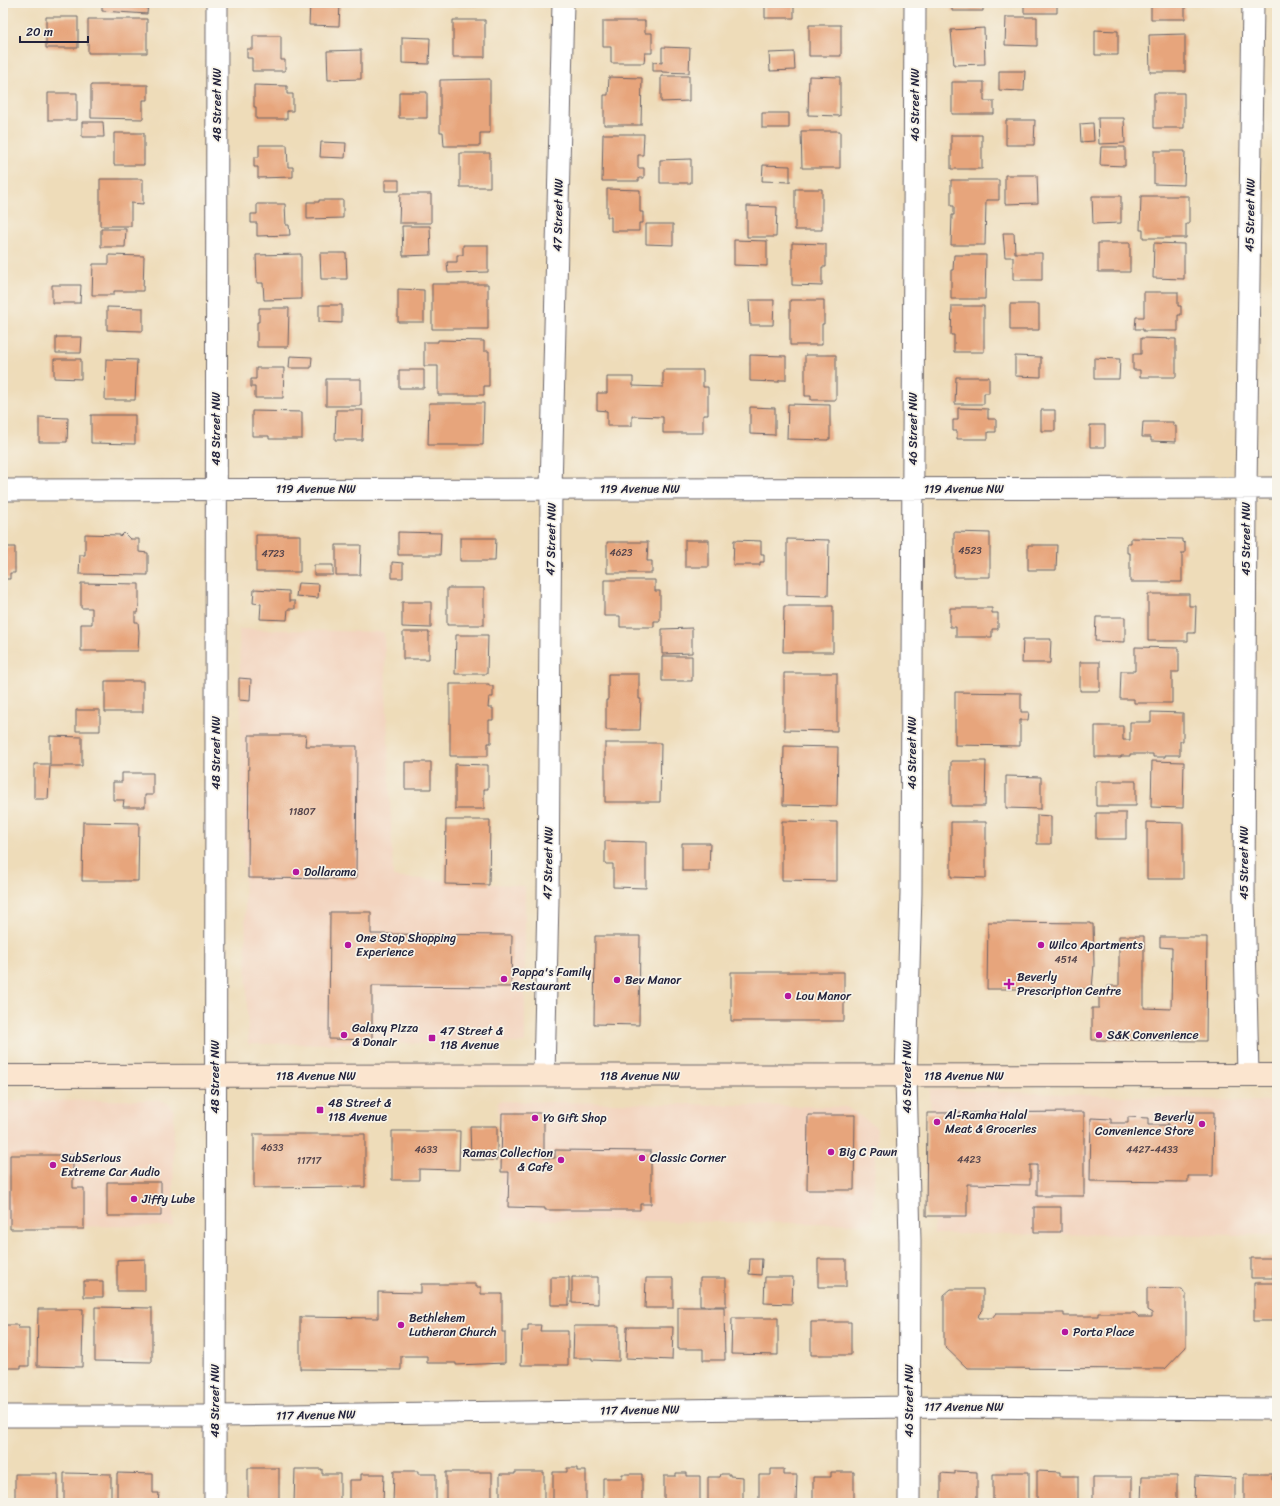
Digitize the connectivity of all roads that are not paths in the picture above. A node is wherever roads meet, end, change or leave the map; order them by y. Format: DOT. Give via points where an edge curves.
graph roads {
  1 [pos="217,3"];
  2 [pos="563,3"];
  3 [pos="915,3"];
  4 [pos="1253,3"];
  5 [pos="1246,488"];
  6 [pos="1277,488"];
  7 [pos="551,489"];
  8 [pos="913,489"];
  9 [pos="3,490"];
  10 [pos="216,490"];
  11 [pos="544,1075"];
  12 [pos="1248,1075"];
  13 [pos="1277,1075"];
  14 [pos="3,1076"];
  15 [pos="215,1076"];
  16 [pos="906,1076"];
  17 [pos="909,1407"];
  18 [pos="1277,1409"];
  19 [pos="3,1416"];
  20 [pos="215,1416"];
  21 [pos="215,1503"];
  22 [pos="909,1503"];
  1 -- 10 [label="street, 48 Street NW"];
  2 -- 7 [label="street, 47 Street NW"];
  3 -- 8 [label="street, 46 Street NW"];
  4 -- 5 [label="street, 45 Street NW"];
  5 -- 6 [label="street, 119 Avenue NW"];
  5 -- 8 [label="street, 119 Avenue NW"];
  5 -- 12 [label="street, 45 Street NW" via="1244,896"];
  7 -- 8 [label="street, 119 Avenue NW"];
  7 -- 10 [label="street, 119 Avenue NW"];
  7 -- 11 [label="street, 47 Street NW"];
  8 -- 16 [label="street, 46 Street NW" via="911,893"];
  9 -- 10 [label="street, 119 Avenue NW"];
  10 -- 15 [label="street, 48 Street NW"];
  11 -- 15 [label="main road, 118 Avenue NW"];
  11 -- 16 [label="main road, 118 Avenue NW"];
  12 -- 13 [label="main road, 118 Avenue NW"];
  12 -- 16 [label="main road, 118 Avenue NW"];
  14 -- 15 [label="main road, 118 Avenue NW"];
  15 -- 20 [label="street, 48 Street NW"];
  16 -- 17 [label="street, 46 Street NW" via="910,1241"];
  17 -- 18 [label="street, 117 Avenue NW"];
  17 -- 20 [label="street, 117 Avenue NW"];
  17 -- 22 [label="street, 46 Street NW"];
  19 -- 20 [label="street, 117 Avenue NW"];
  20 -- 21 [label="street, 48 Street NW"];
}
